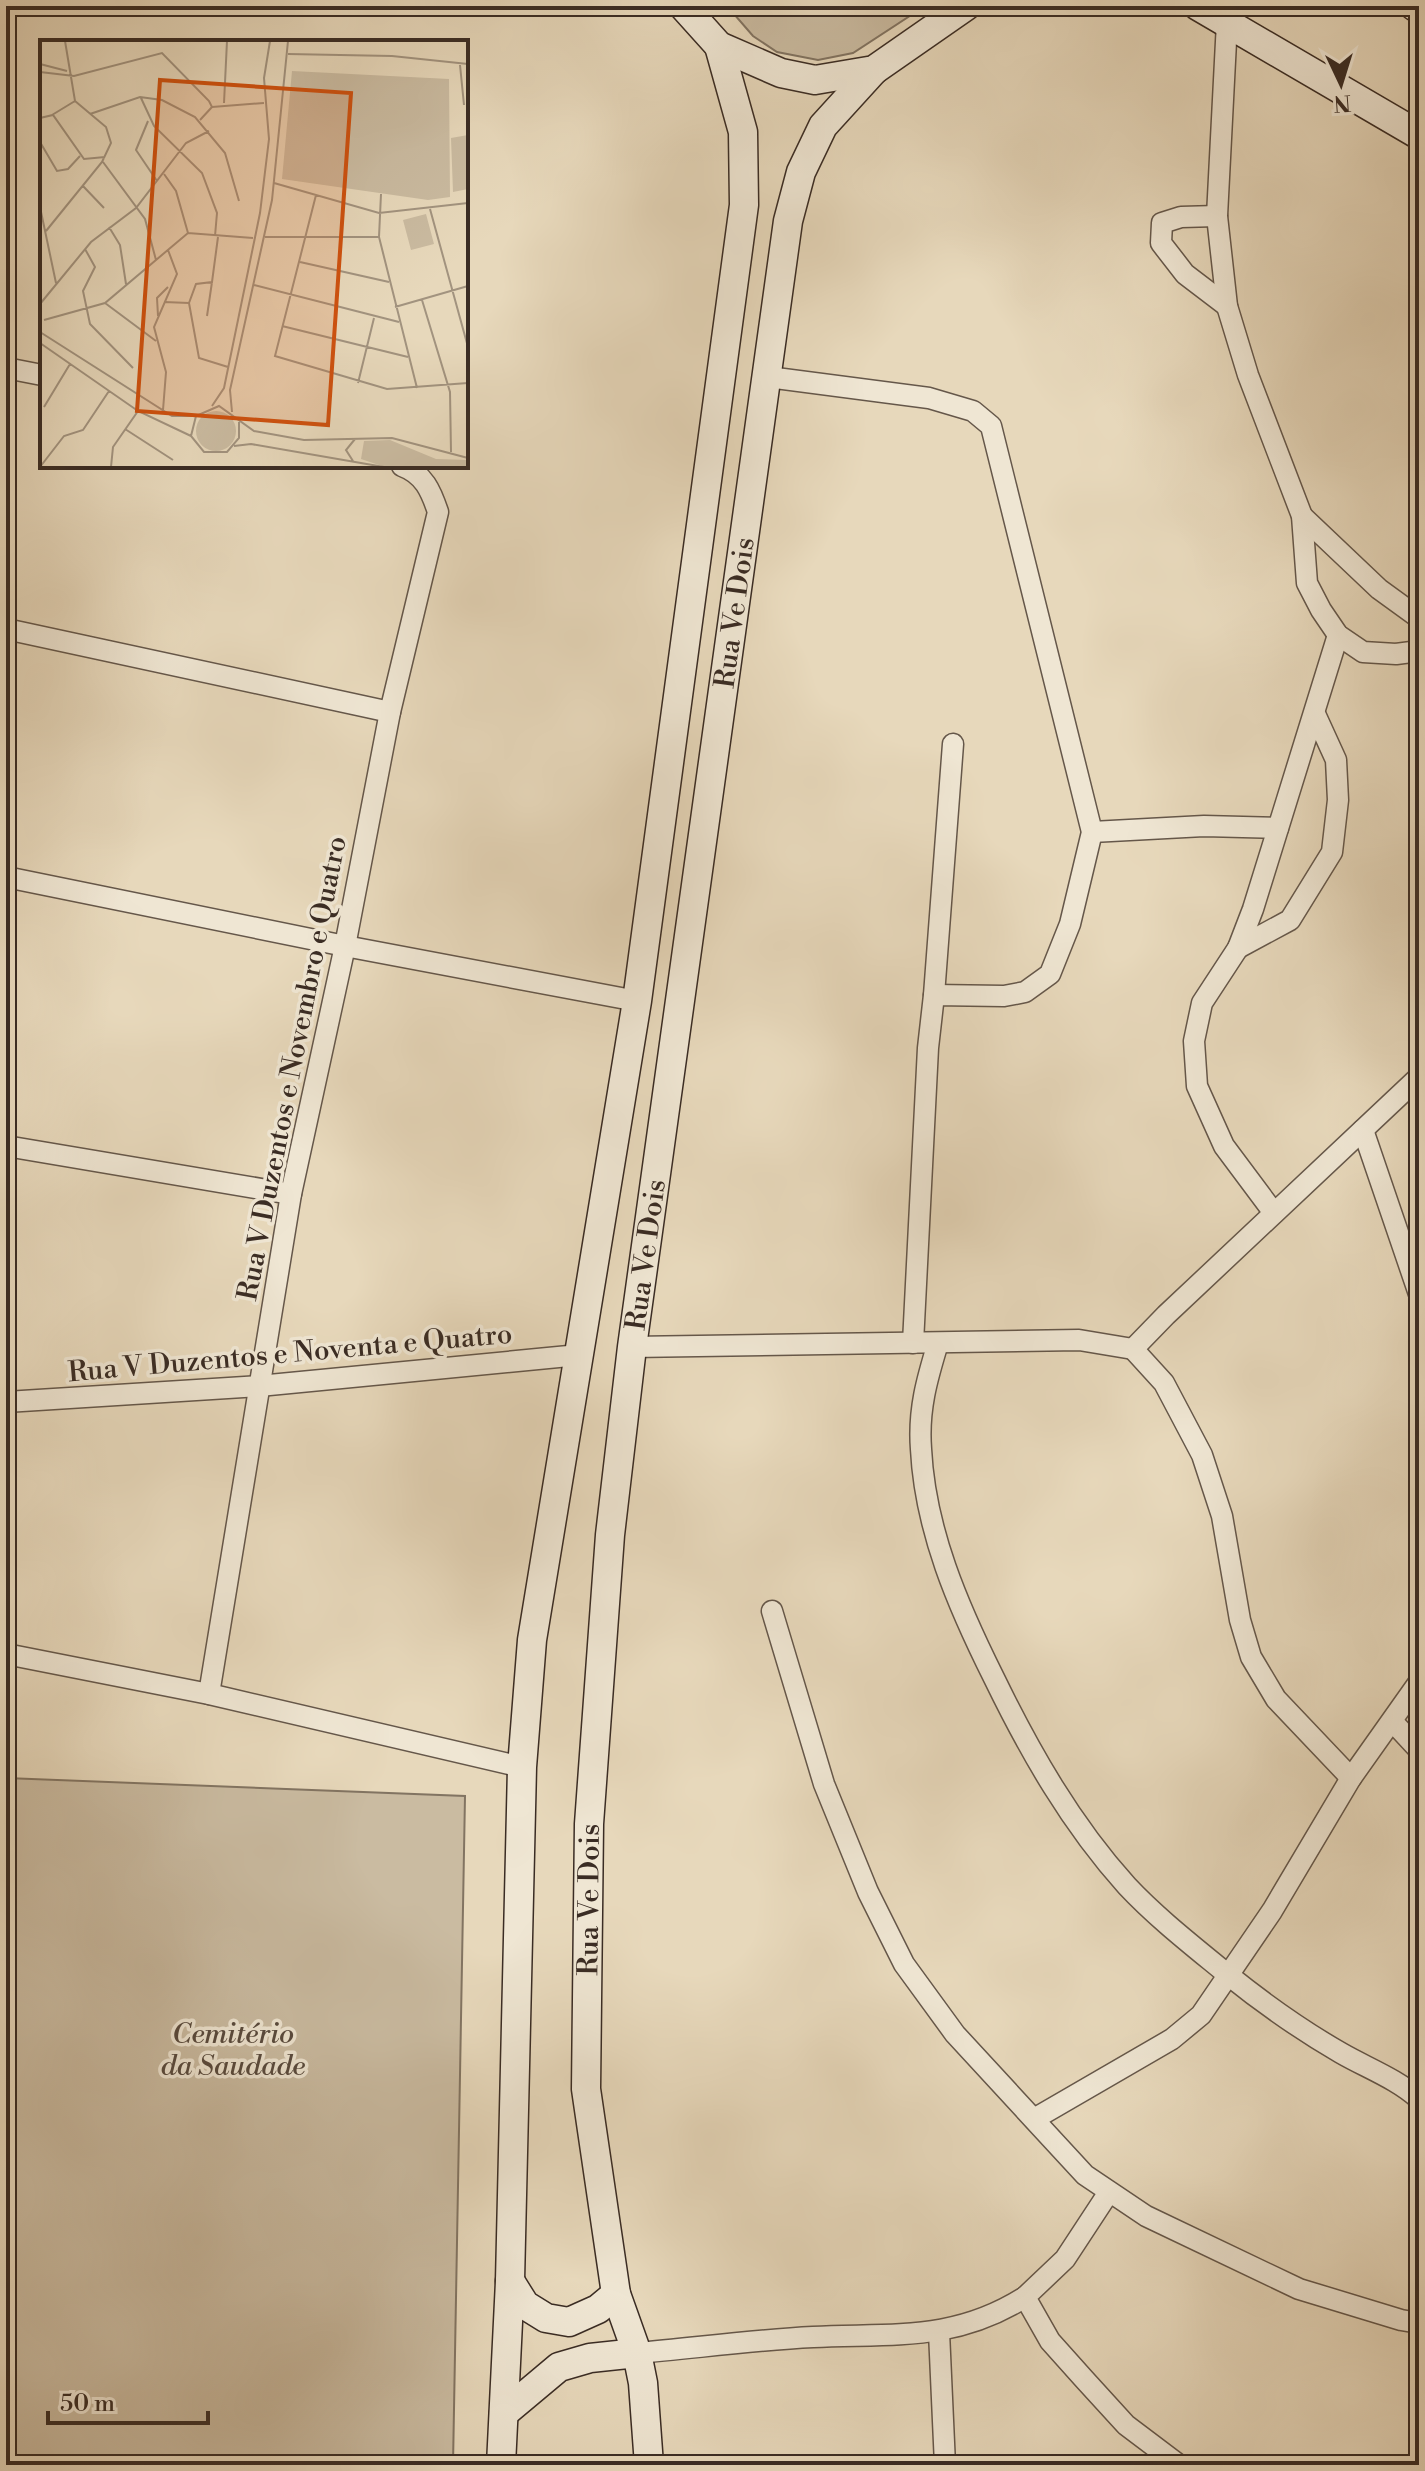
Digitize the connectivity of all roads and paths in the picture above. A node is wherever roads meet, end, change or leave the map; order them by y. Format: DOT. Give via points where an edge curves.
graph roads {
  1 [pos="683,6"];
  2 [pos="966,6"];
  3 [pos="1198,6"];
  4 [pos="1227,22"];
  5 [pos="719,46"];
  6 [pos="874,70"];
  7 [pos="1419,135"];
  8 [pos="1217,216"];
  9 [pos="1227,306"];
  10 [pos="6,368"];
  11 [pos="40,375"];
  12 [pos="768,377"];
  13 [pos="406,468"];
  14 [pos="1302,516"];
  15 [pos="1419,618"];
  16 [pos="6,629"];
  17 [pos="1338,635"];
  18 [pos="1419,651"];
  19 [pos="390,712"];
  20 [pos="1315,714"];
  21 [pos="953,744"];
  22 [pos="1278,828"];
  23 [pos="1092,832"];
  24 [pos="6,877"];
  25 [pos="345,946"];
  26 [pos="1238,948"];
  27 [pos="934,995"];
  28 [pos="637,1001"];
  29 [pos="1419,1077"];
  30 [pos="1363,1130"];
  31 [pos="6,1146"];
  32 [pos="291,1194"];
  33 [pos="1274,1213"];
  34 [pos="1419,1294"];
  35 [pos="913,1343"];
  36 [pos="938,1343"];
  37 [pos="632,1347"];
  38 [pos="1133,1349"];
  39 [pos="579,1355"];
  40 [pos="259,1386"];
  41 [pos="6,1402"];
  42 [pos="772,1611"];
  43 [pos="6,1654"];
  44 [pos="1419,1682"];
  45 [pos="209,1694"];
  46 [pos="1393,1722"];
  47 [pos="1419,1750"];
  48 [pos="522,1767"];
  49 [pos="1351,1778"];
  50 [pos="1229,1976"];
  51 [pos="1419,2099"];
  52 [pos="1034,2119"];
  53 [pos="1109,2192"];
  54 [pos="510,2281"];
  55 [pos="616,2294"];
  56 [pos="1025,2297"];
  57 [pos="1419,2323"];
  58 [pos="939,2332"];
  59 [pos="637,2353"];
  60 [pos="504,2413"];
  61 [pos="501,2465"];
  62 [pos="649,2465"];
  63 [pos="945,2465"];
  64 [pos="1179,2465"];
  1 -- 5 [label="main road"];
  2 -- 6 [label="main road"];
  3 -- 4 [label="main road"];
  4 -- 7 [label="main road"];
  4 -- 8 [label="street"];
  5 -- 6 [label="main road" via="781,73 815,80"];
  5 -- 28 [label="main road, Rua Ve Dois" via="743,132 744,205"];
  6 -- 12 [label="main road, Rua Ve Dois" via="823,126 801,172 788,221"];
  8 -- 9 [label="street"];
  8 -- 9 [label="street" via="1162,223 1161,243 1185,274"];
  9 -- 14 [label="street"];
  10 -- 11 [label="street"];
  12 -- 23 [label="street" via="929,398 973,411 991,426"];
  12 -- 37 [label="main road, Rua Ve Dois"];
  13 -- 19 [label="street, Rua V Duzentos e Novembro e Quatro" via="423,479 438,512"];
  14 -- 15 [label="street" via="1379,589"];
  14 -- 17 [label="street" via="1307,583"];
  16 -- 19 [label="street"];
  17 -- 18 [label="street" via="1363,652"];
  17 -- 20 [label="street"];
  19 -- 25 [label="street, Rua V Duzentos e Novembro e Quatro"];
  20 -- 22 [label="street"];
  20 -- 26 [label="street" via="1336,760 1332,852 1290,920"];
  21 -- 27 [label="street"];
  22 -- 23 [label="street"];
  22 -- 26 [label="street"];
  23 -- 27 [label="street" via="1070,924 1050,974 1025,992 1004,996"];
  24 -- 25 [label="street"];
  25 -- 28 [label="street"];
  25 -- 32 [label="street, Rua V Duzentos e Novembro e Quatro"];
  26 -- 33 [label="street" via="1202,1003 1194,1041 1197,1086 1224,1146"];
  27 -- 35 [label="street"];
  28 -- 39 [label="main road, Rua Ve Dois"];
  29 -- 30 [label="street"];
  30 -- 33 [label="street"];
  30 -- 34 [label="street"];
  31 -- 32 [label="street"];
  32 -- 40 [label="street, Rua V Duzentos e Novembro e Quatro"];
  33 -- 38 [label="street"];
  35 -- 36 [label="street"];
  35 -- 37 [label="street"];
  36 -- 38 [label="street" via="1079,1340"];
  36 -- 50 [label="street" via="923,1394 921,1449 930,1515 960,1609 1022,1737 1064,1806 1128,1886"];
  37 -- 55 [label="main road, Rua Ve Dois" via="605,1595 589,1824 586,1983 586,2089"];
  38 -- 49 [label="street" via="1164,1383 1202,1455 1222,1516 1251,1657 1276,1699"];
  39 -- 40 [label="street, Rua V Duzentos e Noventa e Quatro"];
  39 -- 48 [label="main road, Rua Ve Dois" via="532,1640"];
  40 -- 41 [label="street, Rua V Duzentos e Noventa e Quatro"];
  40 -- 45 [label="street, Rua V Duzentos e Novembro e Quatro"];
  42 -- 52 [label="street" via="824,1784 904,1964 955,2034"];
  43 -- 45 [label="street"];
  44 -- 46 [label="street"];
  45 -- 48 [label="street"];
  46 -- 47 [label="street"];
  46 -- 49 [label="street"];
  48 -- 54 [label="main road, Rua Ve Dois"];
  49 -- 50 [label="street"];
  50 -- 51 [label="street" via="1281,2016"];
  50 -- 52 [label="street" via="1201,2015 1172,2039"];
  52 -- 53 [label="street" via="1085,2175"];
  53 -- 56 [label="street" via="1065,2259"];
  53 -- 57 [label="street" via="1146,2216 1299,2289"];
  54 -- 55 [label="main road" via="525,2305 546,2318 569,2322"];
  54 -- 60 [label="main road, Rua Ve Dois"];
  55 -- 59 [label="main road, Rua Ve Dois"];
  56 -- 58 [label="street" via="1000,2313"];
  56 -- 64 [label="street" via="1050,2341 1126,2425"];
  58 -- 59 [label="street"];
  58 -- 63 [label="street"];
  59 -- 60 [label="main road" via="559,2367"];
  59 -- 62 [label="main road, Rua Ve Dois"];
  60 -- 61 [label="main road, Rua Ve Dois"];
}
